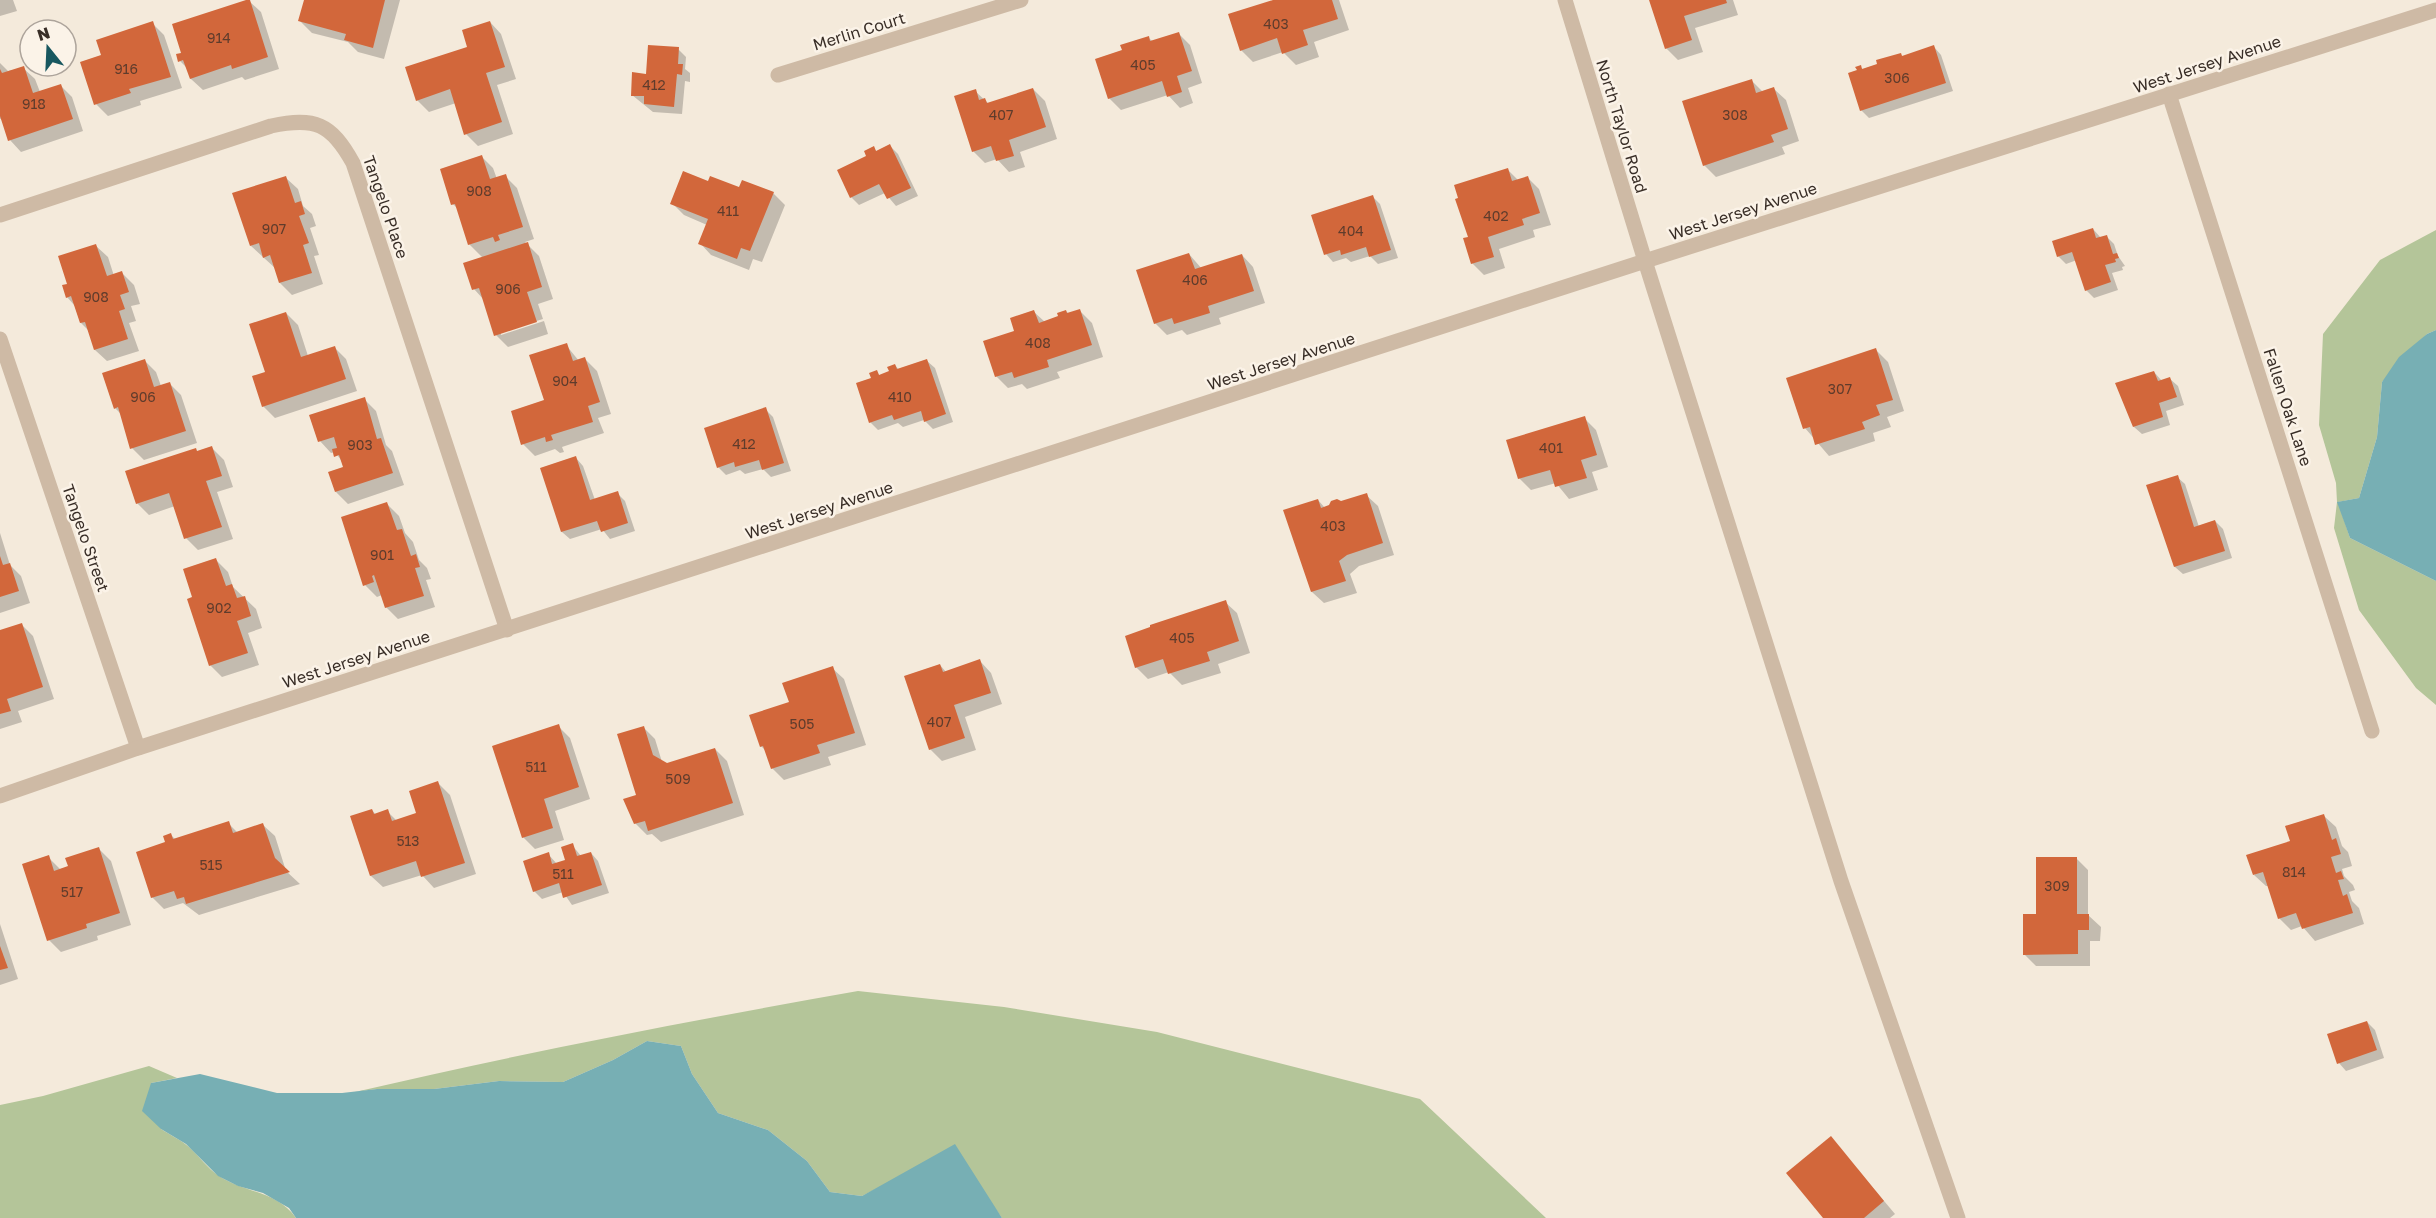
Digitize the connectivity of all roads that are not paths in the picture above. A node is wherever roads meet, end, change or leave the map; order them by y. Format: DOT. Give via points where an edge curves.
graph roads {
  1 [pos="1021,0"];
  2 [pos="1565,0"];
  3 [pos="2436,10"];
  4 [pos="778,75"];
  5 [pos="2169,94"];
  6 [pos="0,215"];
  7 [pos="1645,261"];
  8 [pos="0,339"];
  9 [pos="507,630"];
  10 [pos="2372,731"];
  11 [pos="138,748"];
  12 [pos="0,796"];
  13 [pos="1958,1218"];
  1 -- 4 [label="street, Merlin Court"];
  2 -- 7 [label="street, North Taylor Road"];
  3 -- 5 [label="street, West Jersey Avenue"];
  5 -- 7 [label="street, West Jersey Avenue"];
  5 -- 10 [label="street, Fallen Oak Lane"];
  6 -- 9 [label="street, Tangelo Place" via="271,126 295,121 320,125 340,139 353,163"];
  7 -- 9 [label="street, West Jersey Avenue"];
  7 -- 13 [label="street, North Taylor Road" via="1841,881"];
  8 -- 11 [label="street, Tangelo Street"];
  9 -- 11 [label="street, West Jersey Avenue"];
  11 -- 12 [label="street, West Jersey Avenue"];
}
